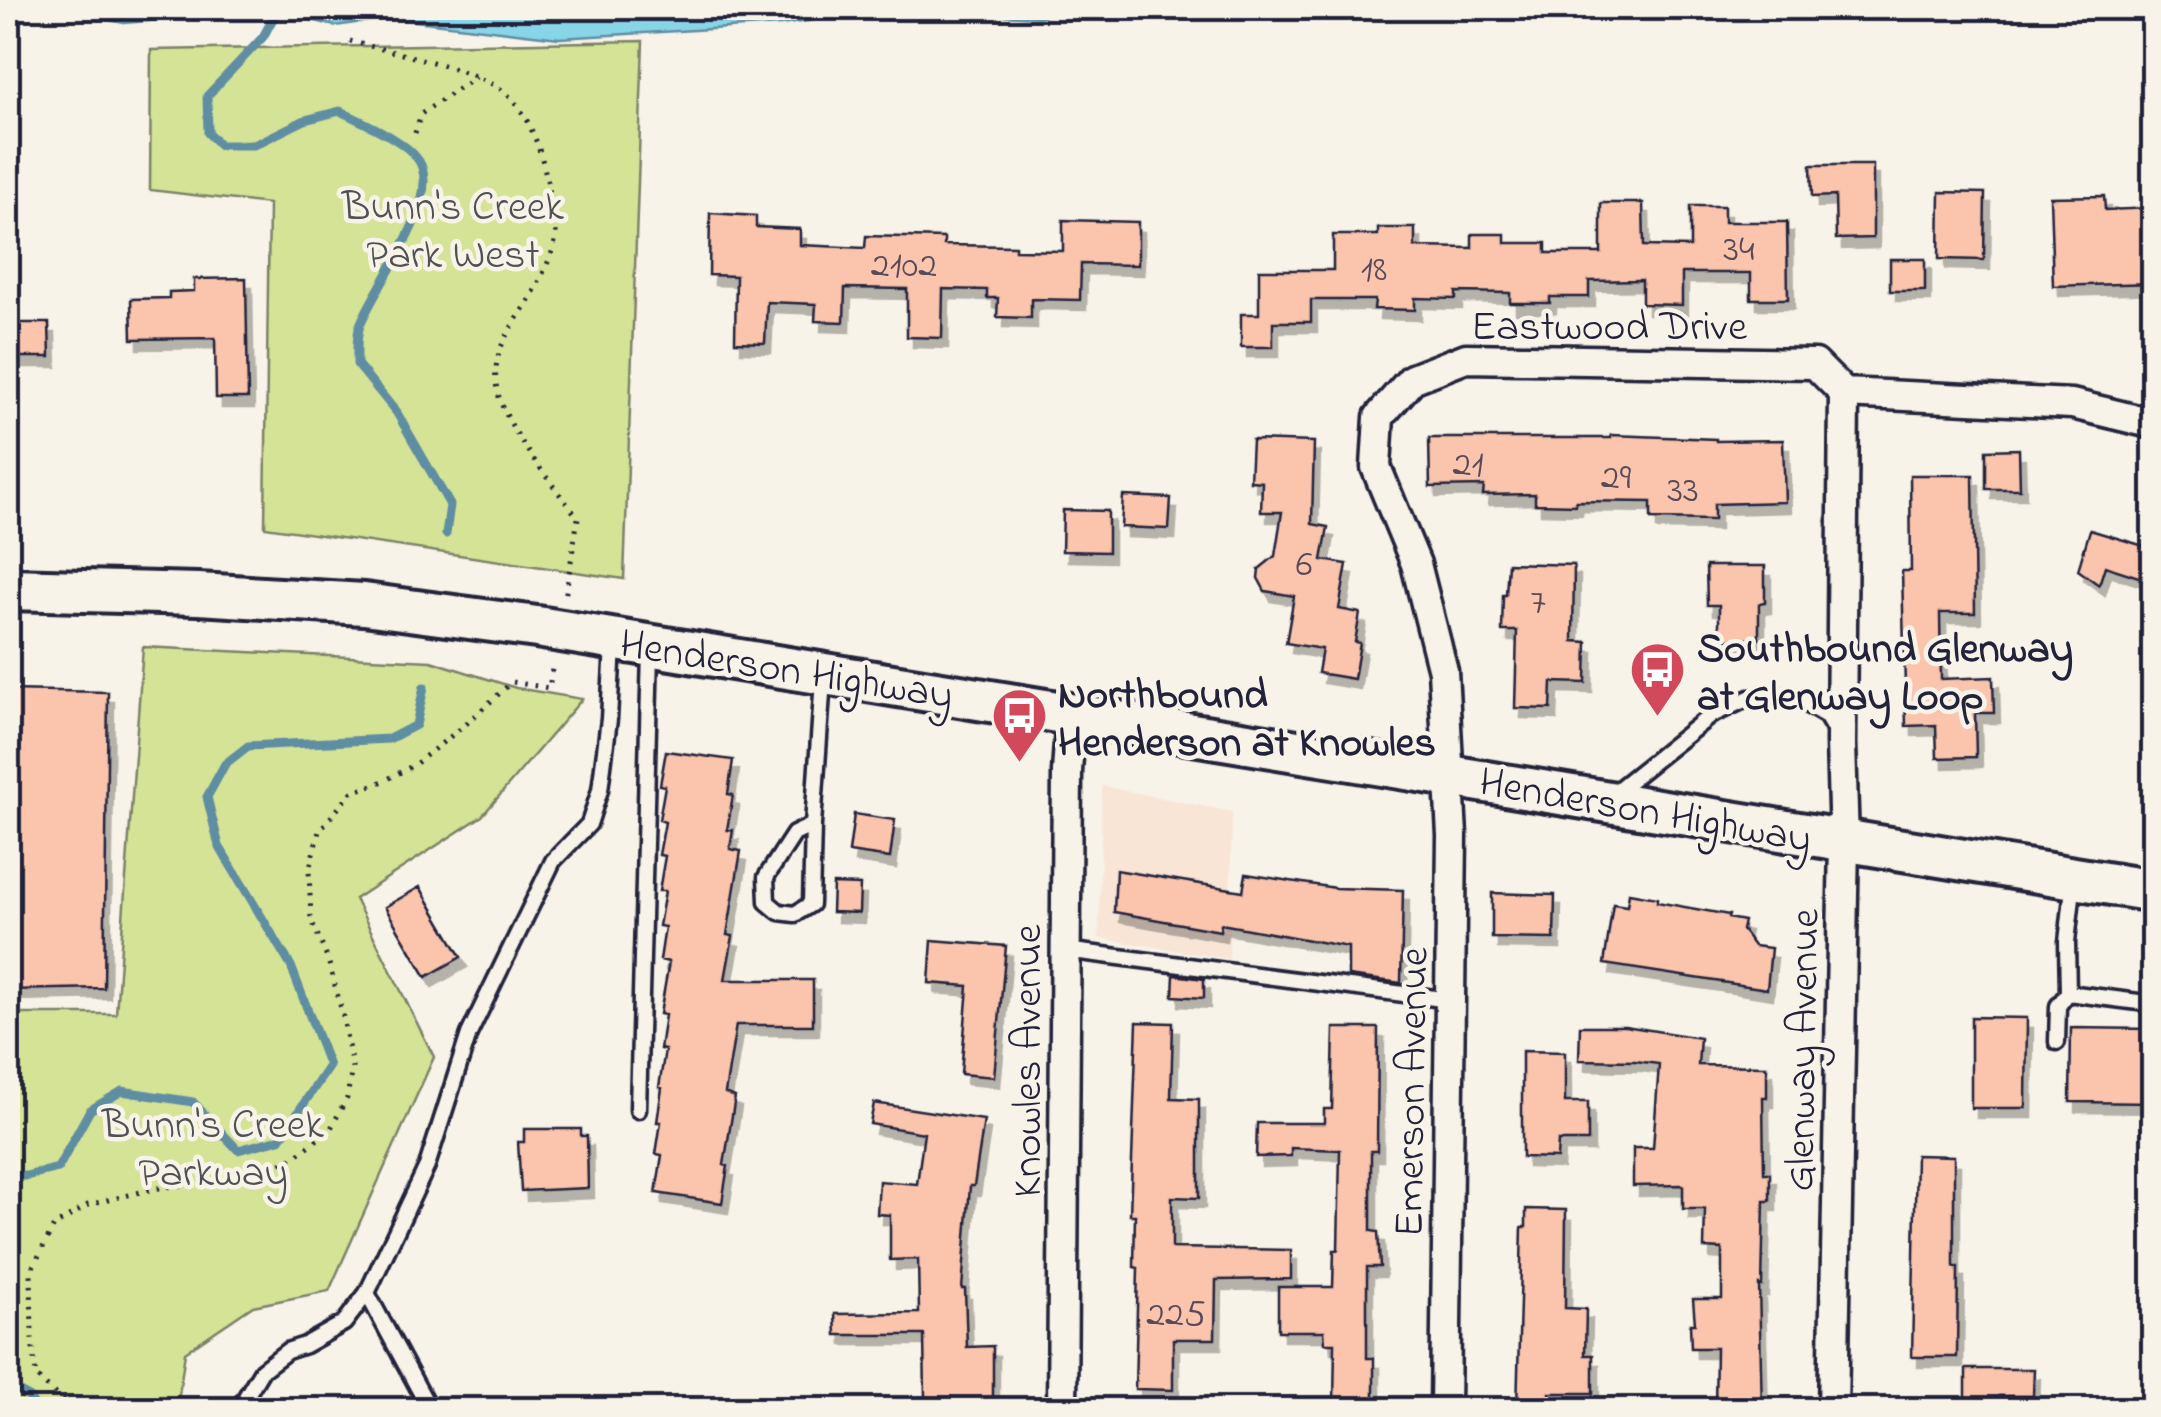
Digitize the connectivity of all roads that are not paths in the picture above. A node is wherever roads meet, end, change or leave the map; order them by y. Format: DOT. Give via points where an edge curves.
graph roads {
  1 [pos="1844,393"];
  2 [pos="2154,424"];
  3 [pos="8,589"];
  4 [pos="632,643"];
  5 [pos="824,673"];
  6 [pos="1072,713"];
  7 [pos="1841,742"];
  8 [pos="1448,775"];
  9 [pos="1604,800"];
  10 [pos="813,824"];
  11 [pos="1844,842"];
  12 [pos="2074,878"];
  13 [pos="2154,891"];
  14 [pos="1066,950"];
  15 [pos="2068,993"];
  16 [pos="1450,1000"];
  17 [pos="2154,1004"];
  18 [pos="2058,1042"];
  19 [pos="638,1110"];
  20 [pos="367,1293"];
  21 [pos="238,1410"];
  22 [pos="430,1410"];
  23 [pos="1062,1410"];
  24 [pos="1445,1410"];
  25 [pos="1833,1410"];
  1 -- 2 [label="street" via="2072,404"];
  1 -- 7 [label="street, Glenway Avenue"];
  1 -- 8 [label="street, Eastwood Drive" via="1816,364 1466,358 1412,379 1380,416 1376,467 1416,564 1443,671"];
  3 -- 4 [label="main road, Henderson Highway" via="364,604"];
  4 -- 5 [label="main road, Henderson Highway"];
  4 -- 19 [label="lane"];
  4 -- 20 [label="lane" via="589,824 553,861 469,1034 427,1166"];
  5 -- 6 [label="main road, Henderson Highway"];
  5 -- 10 [label="lane"];
  6 -- 8 [label="main road, Henderson Highway"];
  6 -- 14 [label="street, Knowles Avenue"];
  7 -- 9 [label="lane" via="1826,716 1792,696 1749,698 1710,716"];
  7 -- 11 [label="street, Glenway Avenue"];
  8 -- 9 [label="main road, Henderson Highway"];
  8 -- 16 [label="street, Emerson Avenue"];
  9 -- 11 [label="main road, Henderson Highway"];
  10 -- 10 [label="lane" via="811,904 795,914 779,912 767,902 766,877 794,834"];
  11 -- 12 [label="main road, Henderson Highway"];
  11 -- 25 [label="street, Glenway Avenue"];
  12 -- 13 [label="main road, Henderson Highway"];
  12 -- 15 [label="lane"];
  14 -- 16 [label="lane"];
  14 -- 23 [label="street, Knowles Avenue"];
  15 -- 17 [label="lane"];
  15 -- 18 [label="lane" via="2058,1006"];
  16 -- 24 [label="street, Emerson Avenue"];
  20 -- 21 [label="lane" via="344,1323 262,1370"];
  20 -- 22 [label="lane"];
}
